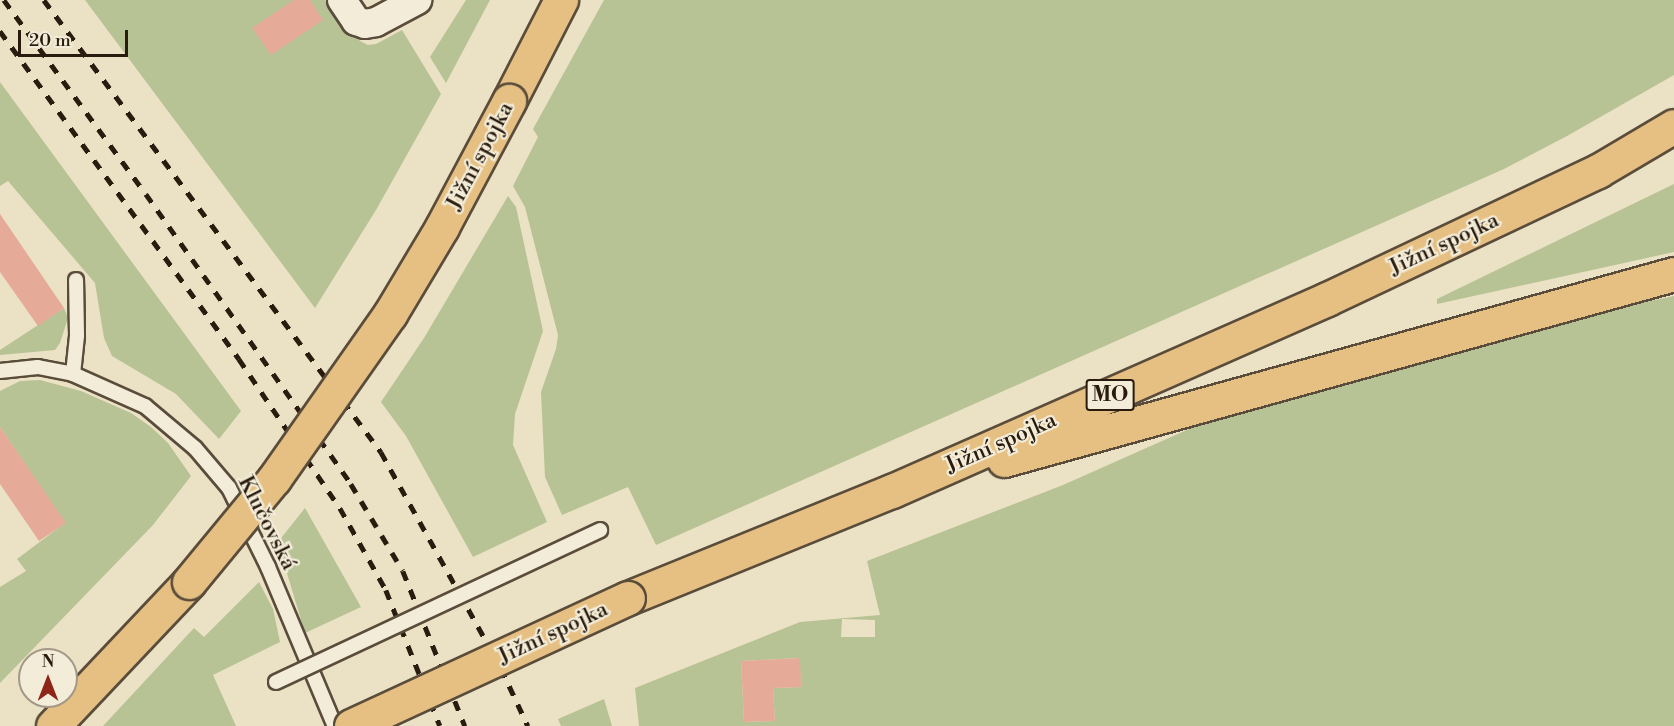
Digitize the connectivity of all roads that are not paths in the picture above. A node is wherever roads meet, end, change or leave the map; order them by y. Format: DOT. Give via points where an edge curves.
graph roads {
  1 [pos="417,0"];
  2 [pos="561,0"];
  3 [pos="349,11"];
  4 [pos="1674,126"];
  5 [pos="1674,274"];
  6 [pos="76,280"];
  7 [pos="0,371"];
  8 [pos="73,374"];
  9 [pos="892,491"];
  10 [pos="600,530"];
  11 [pos="276,682"];
  12 [pos="53,726"];
  13 [pos="335,726"];
  14 [pos="351,726"];
  1 -- 3 [label="street" via="365,24"];
  2 -- 12 [label="highway, Jižní spojka, bridge" via="442,227 333,399 274,479 189,582"];
  4 -- 9 [label="highway, Jižní spojka / MO" via="1598,171 1338,294"];
  5 -- 9 [label="highway"];
  6 -- 8 [label="lane"];
  7 -- 8 [label="lane, Klučovská" via="38,367"];
  8 -- 13 [label="lane, Klučovská" via="145,406 195,447 229,488 268,567"];
  9 -- 14 [label="highway, Jižní spojka / MO, bridge" via="628,598"];
  10 -- 11 [label="lane, bridge"];
}
